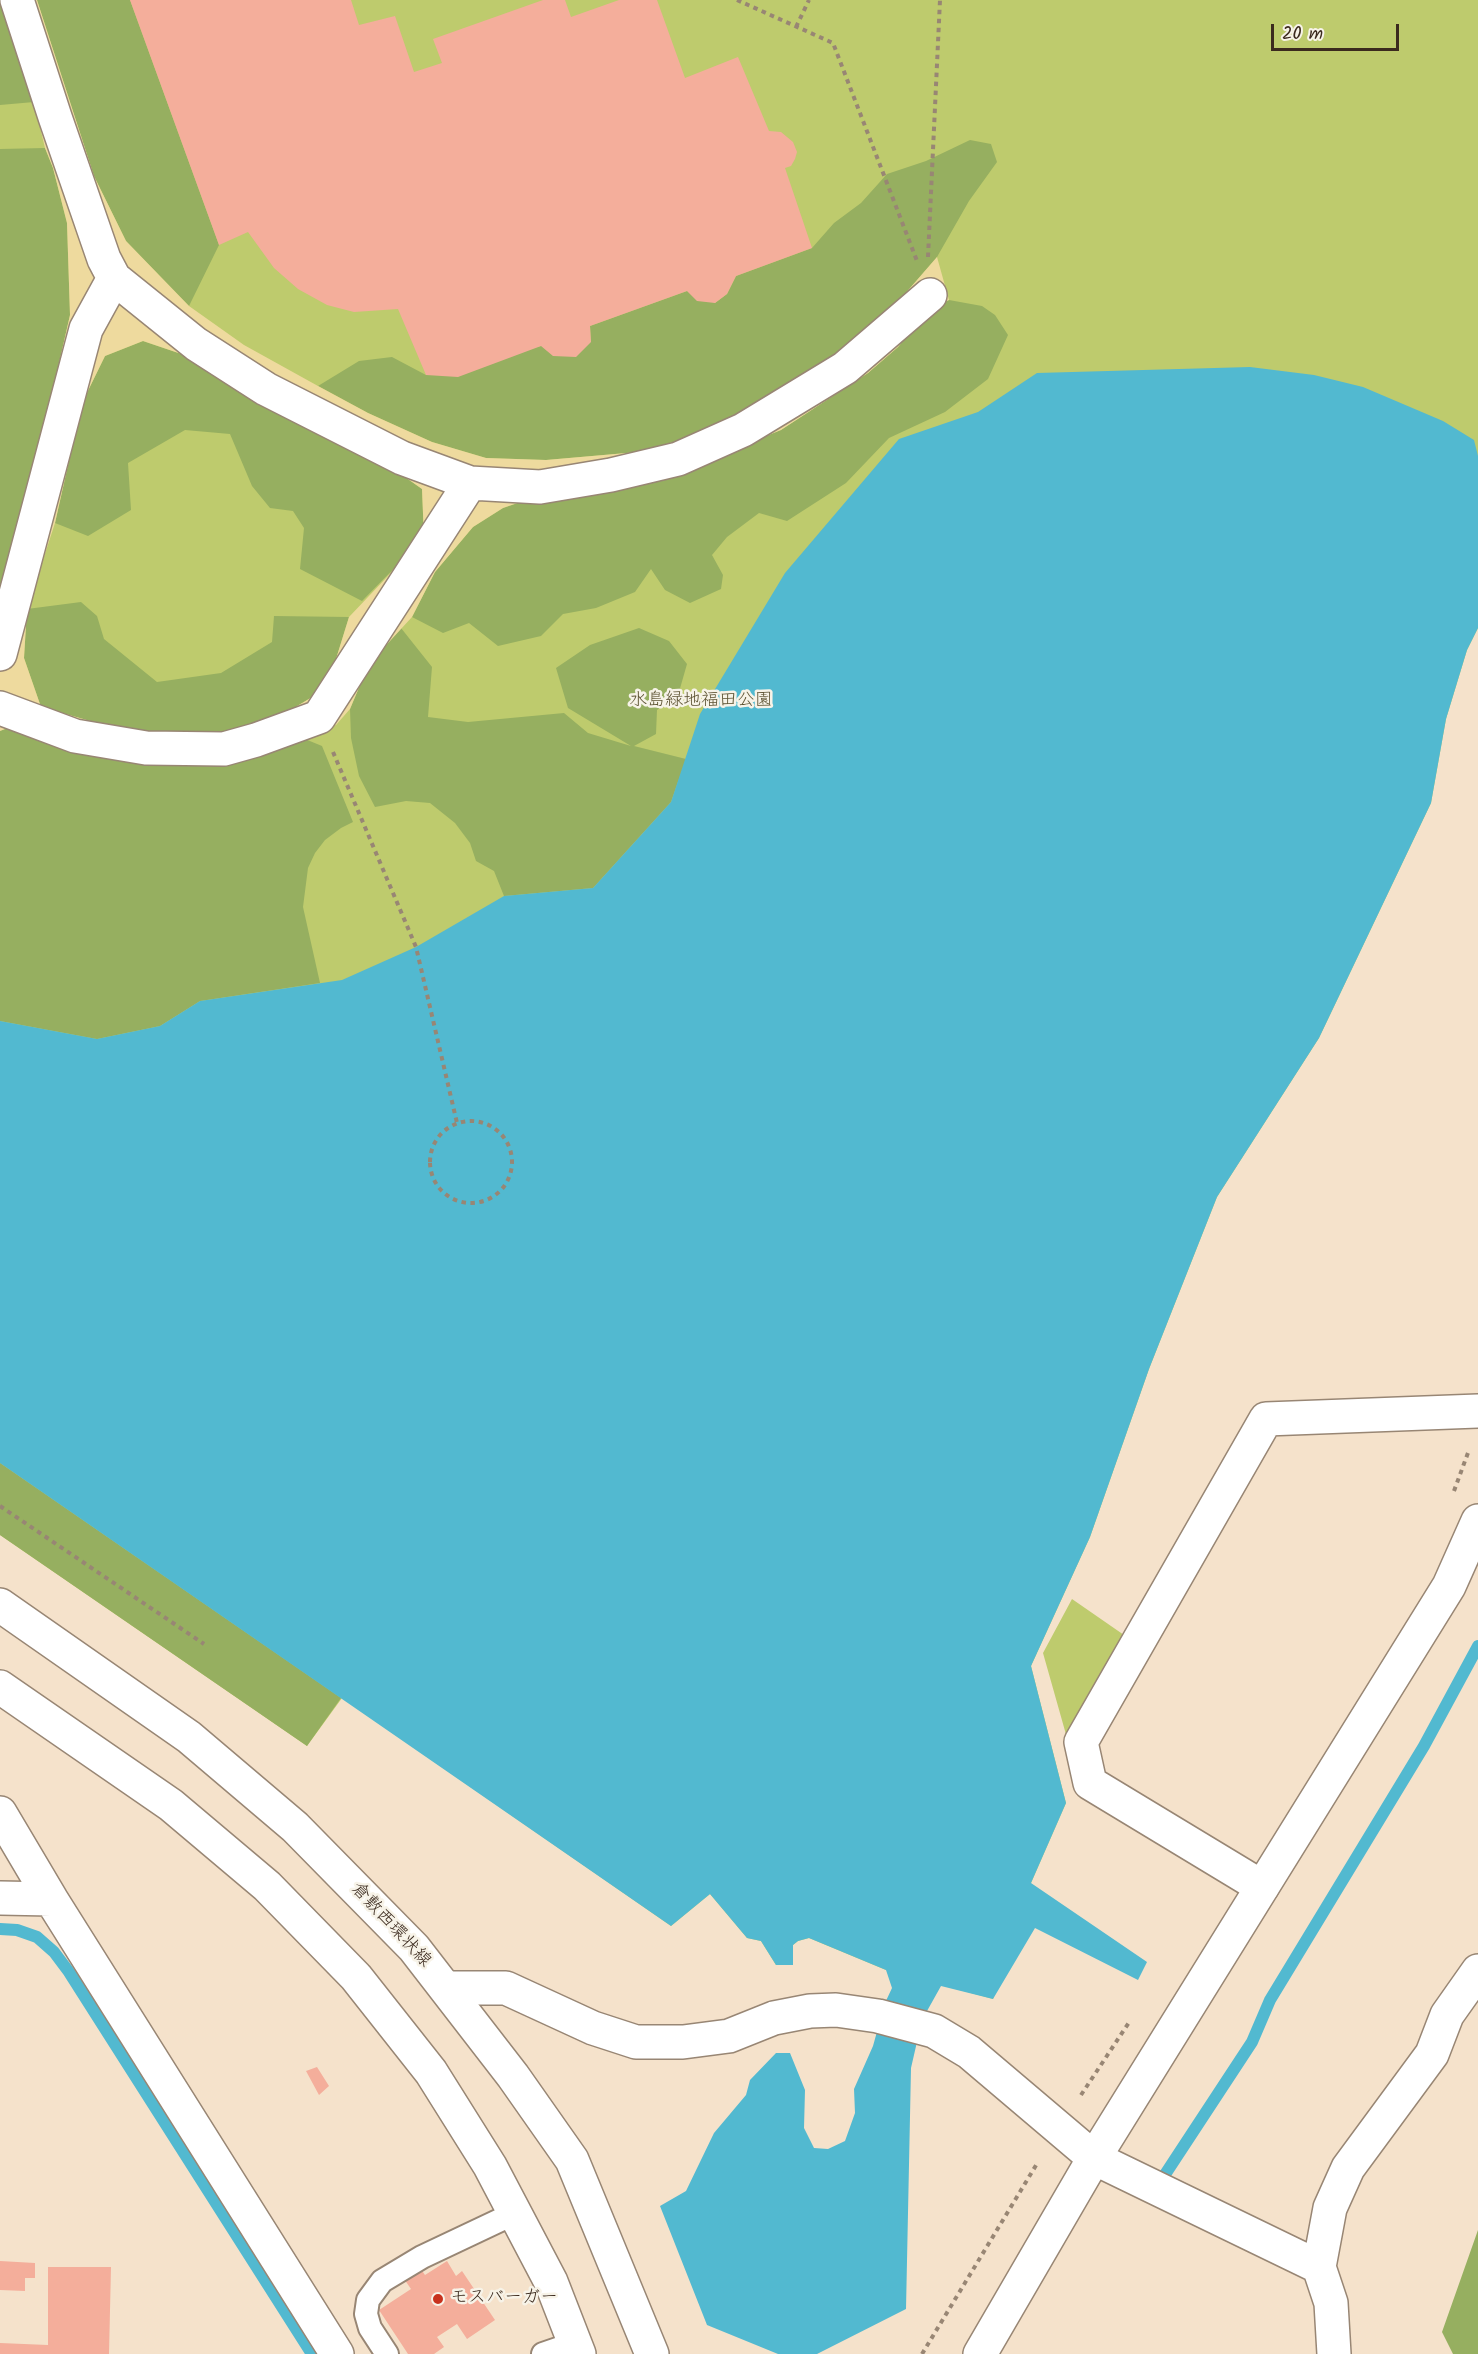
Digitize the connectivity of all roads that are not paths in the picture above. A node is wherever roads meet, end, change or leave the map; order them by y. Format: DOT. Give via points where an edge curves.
graph roads {
  1 [pos="17,0"];
  2 [pos="114,278"];
  3 [pos="928,298"];
  4 [pos="470,483"];
  5 [pos="0,654"];
  6 [pos="0,708"];
  7 [pos="1478,1411"];
  8 [pos="1478,1521"];
  9 [pos="0,1605"];
  10 [pos="0,1687"];
  11 [pos="0,1813"];
  12 [pos="1262,1887"];
  13 [pos="0,1898"];
  14 [pos="51,1899"];
  15 [pos="1478,1971"];
  16 [pos="446,1988"];
  17 [pos="1094,2158"];
  18 [pos="515,2213"];
  19 [pos="1320,2267"];
  20 [pos="577,2348"];
  21 [pos="337,2354"];
  22 [pos="387,2354"];
  23 [pos="543,2354"];
  24 [pos="652,2354"];
  25 [pos="980,2354"];
  26 [pos="1334,2354"];
  1 -- 2 [label="street" via="104,259"];
  2 -- 4 [label="street" via="196,344 266,389 402,458"];
  2 -- 5 [label="street" via="86,329"];
  3 -- 4 [label="street" via="845,368 743,430 678,459 540,487"];
  4 -- 6 [label="street" via="319,717 224,749 146,748 75,736"];
  7 -- 12 [label="street" via="1266,1419 1081,1742 1090,1783"];
  8 -- 12 [label="street" via="1449,1586"];
  9 -- 16 [label="street, 倉敷西環状線" via="189,1737 295,1827 414,1948"];
  10 -- 18 [label="street" via="171,1805 267,1886 356,1977 431,2072"];
  11 -- 14 [label="street"];
  12 -- 17 [label="street"];
  13 -- 14 [label="street"];
  14 -- 21 [label="street"];
  15 -- 19 [label="street" via="1447,2016 1432,2054 1348,2168 1330,2208"];
  16 -- 17 [label="street" via="506,1988 593,2028 636,2042 683,2042 729,2036 774,2018 810,2012 836,2010 878,2016 934,2031 969,2052"];
  16 -- 24 [label="street, 倉敷西環状線" via="572,2160"];
  17 -- 19 [label="street"];
  17 -- 25 [label="street"];
  18 -- 20 [label="street" via="551,2282"];
  18 -- 22 [label="lane" via="422,2257 382,2281 368,2300 366,2314"];
  19 -- 26 [label="street" via="1330,2303"];
  20 -- 23 [label="lane"];
}
